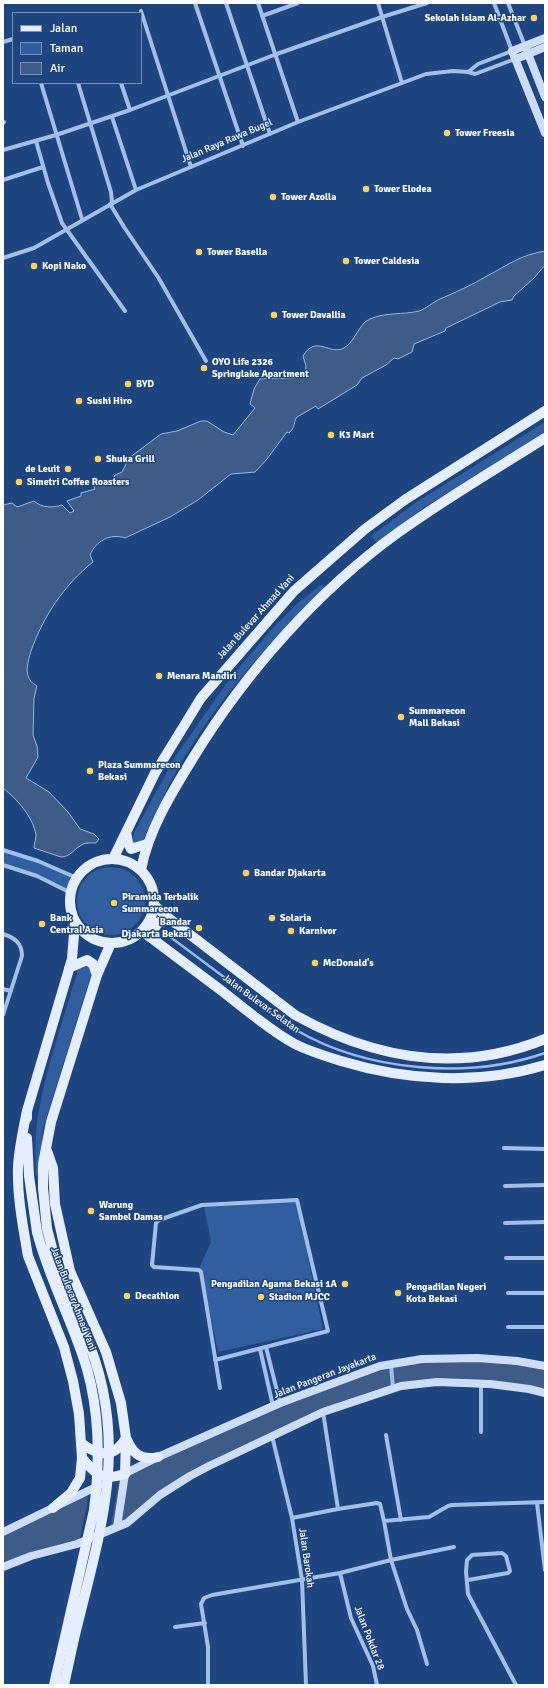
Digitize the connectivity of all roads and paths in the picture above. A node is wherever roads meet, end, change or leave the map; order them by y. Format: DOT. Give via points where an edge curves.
graph roads {
  1 [pos="195,3"];
  2 [pos="226,3"];
  3 [pos="258,3"];
  4 [pos="298,3"];
  5 [pos="378,3"];
  6 [pos="427,3"];
  7 [pos="494,3"];
  8 [pos="508,3"];
  9 [pos="142,14"];
  10 [pos="262,16"];
  11 [pos="382,17"];
  12 [pos="545,38"];
  13 [pos="545,47"];
  14 [pos="526,50"];
  15 [pos="274,55"];
  16 [pos="514,55"];
  17 [pos="246,66"];
  18 [pos="468,72"];
  19 [pos="218,76"];
  20 [pos="402,83"];
  21 [pos="41,84"];
  22 [pos="78,84"];
  23 [pos="122,84"];
  24 [pos="168,96"];
  25 [pos="545,97"];
  26 [pos="130,110"];
  27 [pos="112,117"];
  28 [pos="298,122"];
  29 [pos="90,124"];
  30 [pos="545,132"];
  31 [pos="270,134"];
  32 [pos="56,135"];
  33 [pos="36,141"];
  34 [pos="243,146"];
  35 [pos="3,150"];
  36 [pos="43,167"];
  37 [pos="191,167"];
  38 [pos="3,180"];
  39 [pos="136,190"];
  40 [pos="111,203"];
  41 [pos="82,219"];
  42 [pos="67,229"];
  43 [pos="3,258"];
  44 [pos="125,311"];
  45 [pos="206,361"];
  46 [pos="545,411"];
  47 [pos="545,438"];
  48 [pos="126,832"];
  49 [pos="147,844"];
  50 [pos="3,850"];
  51 [pos="113,859"];
  52 [pos="3,865"];
  53 [pos="140,870"];
  54 [pos="78,878"];
  55 [pos="71,893"];
  56 [pos="155,906"];
  57 [pos="171,920"];
  58 [pos="75,922"];
  59 [pos="142,930"];
  60 [pos="3,934"];
  61 [pos="156,941"];
  62 [pos="111,943"];
  63 [pos="69,968"];
  64 [pos="97,975"];
  65 [pos="3,989"];
  66 [pos="11,991"];
  67 [pos="3,1016"];
  68 [pos="545,1039"];
  69 [pos="545,1064"];
  70 [pos="28,1111"];
  71 [pos="504,1148"];
  72 [pos="545,1149"];
  73 [pos="47,1151"];
  74 [pos="545,1185"];
  75 [pos="506,1186"];
  76 [pos="545,1222"];
  77 [pos="505,1223"];
  78 [pos="506,1258"];
  79 [pos="545,1258"];
  80 [pos="545,1293"];
  81 [pos="508,1294"];
  82 [pos="508,1327"];
  83 [pos="545,1327"];
  84 [pos="266,1347"];
  85 [pos="260,1349"];
  86 [pos="215,1360"];
  87 [pos="391,1363"];
  88 [pos="545,1366"];
  89 [pos="481,1384"];
  90 [pos="220,1388"];
  91 [pos="393,1389"];
  92 [pos="545,1393"];
  93 [pos="277,1404"];
  94 [pos="323,1412"];
  95 [pos="481,1432"];
  96 [pos="272,1435"];
  97 [pos="386,1435"];
  98 [pos="126,1438"];
  99 [pos="81,1443"];
  100 [pos="158,1457"];
  101 [pos="82,1458"];
  102 [pos="125,1478"];
  103 [pos="545,1502"];
  104 [pos="537,1503"];
  105 [pos="52,1508"];
  106 [pos="338,1509"];
  107 [pos="292,1518"];
  108 [pos="401,1520"];
  109 [pos="384,1521"];
  110 [pos="117,1527"];
  111 [pos="3,1532"];
  112 [pos="454,1547"];
  113 [pos="391,1560"];
  114 [pos="3,1567"];
  115 [pos="545,1570"];
  116 [pos="340,1573"];
  117 [pos="302,1580"];
  118 [pos="468,1580"];
  119 [pos="205,1623"];
  120 [pos="175,1627"];
  121 [pos="427,1664"];
  122 [pos="54,1685"];
  123 [pos="64,1685"];
  124 [pos="208,1685"];
  125 [pos="306,1685"];
  126 [pos="377,1685"];
  127 [pos="516,1685"];
  1 -- 19 [label="street"];
  2 -- 17 [label="street"];
  3 -- 10 [label="street"];
  4 -- 10 [label="street"];
  5 -- 11 [label="street"];
  6 -- 11 [label="street"];
  7 -- 16 [label="street"];
  8 -- 14 [label="street"];
  9 -- 24 [label="street"];
  10 -- 15 [label="street"];
  11 -- 15 [label="street"];
  11 -- 20 [label="street"];
  12 -- 14 [label="street"];
  13 -- 14 [label="street"];
  14 -- 16 [label="street, Jalan Raya Rawa Bugel"];
  14 -- 25 [label="street"];
  15 -- 17 [label="street"];
  15 -- 28 [label="street"];
  16 -- 18 [label="street, Jalan Raya Rawa Bugel" via="478,64"];
  16 -- 18 [label="street, Jalan Raya Rawa Bugel" via="474,74"];
  16 -- 30 [label="street"];
  17 -- 19 [label="street"];
  17 -- 31 [label="street"];
  18 -- 20 [label="street, Jalan Raya Rawa Bugel" via="432,73"];
  19 -- 24 [label="street"];
  19 -- 34 [label="street"];
  20 -- 28 [label="street, Jalan Raya Rawa Bugel"];
  21 -- 32 [label="street"];
  22 -- 29 [label="street"];
  23 -- 26 [label="street"];
  24 -- 26 [label="street"];
  24 -- 37 [label="street"];
  26 -- 27 [label="street"];
  27 -- 29 [label="street"];
  27 -- 39 [label="street"];
  28 -- 31 [label="street, Jalan Raya Rawa Bugel"];
  29 -- 32 [label="street"];
  29 -- 40 [label="street" via="111,192"];
  31 -- 34 [label="street, Jalan Raya Rawa Bugel"];
  32 -- 33 [label="street"];
  32 -- 41 [label="street"];
  33 -- 35 [label="street"];
  33 -- 36 [label="street"];
  34 -- 37 [label="street, Jalan Raya Rawa Bugel"];
  36 -- 38 [label="street"];
  36 -- 42 [label="street" via="62,223"];
  37 -- 39 [label="street, Jalan Raya Rawa Bugel"];
  39 -- 40 [label="street, Jalan Raya Rawa Bugel"];
  40 -- 41 [label="street, Jalan Raya Rawa Bugel"];
  40 -- 45 [label="street" via="158,277"];
  41 -- 42 [label="street, Jalan Raya Rawa Bugel"];
  42 -- 43 [label="street, Jalan Raya Rawa Bugel" via="34,248"];
  42 -- 44 [label="street"];
  46 -- 48 [label="main road, Jalan Bulevar Ahmad Yani" via="406,499 365,530 294,591 201,698 155,774"];
  47 -- 49 [label="main road" via="399,532 338,582 304,615 230,701 177,783"];
  48 -- 49 [label="main road" via="131,848"];
  48 -- 51 [label="main road, Jalan Bulevar Ahmad Yani"];
  49 -- 53 [label="main road"];
  50 -- 54 [label="street"];
  51 -- 53 [label="main road" via="128,862"];
  51 -- 54 [label="main road" via="99,861 87,868"];
  52 -- 55 [label="street" via="37,876"];
  53 -- 56 [label="main road" via="152,886"];
  54 -- 55 [label="main road"];
  55 -- 58 [label="main road" via="71,910"];
  56 -- 57 [label="main road, Jalan Bulevar Selatan"];
  56 -- 59 [label="main road"];
  57 -- 61 [label="main road" via="159,922 153,930"];
  57 -- 68 [label="main road, Jalan Bulevar Selatan" via="295,1015 355,1043 412,1056 474,1057 504,1052"];
  58 -- 62 [label="main road" via="90,937 100,942"];
  58 -- 63 [label="main road, Jalan Bulevar Ahmad Yani"];
  59 -- 61 [label="main road, Jalan Bulevar Selatan"];
  59 -- 62 [label="main road" via="133,938"];
  60 -- 66 [label="street" via="14,937 22,951"];
  61 -- 69 [label="main road, Jalan Bulevar Selatan" via="261,1022 293,1043 318,1054 382,1072 456,1078 506,1074"];
  62 -- 64 [label="main road, Jalan Bulevar Ahmad Yani"];
  63 -- 64 [label="main road" via="87,960 93,964"];
  63 -- 70 [label="main road, Jalan Bulevar Ahmad Yani"];
  64 -- 73 [label="main road, Jalan Bulevar Ahmad Yani" via="51,1122"];
  65 -- 66 [label="street"];
  66 -- 67 [label="street"];
  70 -- 99 [label="main road" via="18,1167 25,1238 30,1262 69,1365 79,1414"];
  70 -- 122 [label="main road, Jalan Bulevar Ahmad Yani, bridge" via="26,1145 37,1232 43,1256 87,1370 95,1409 98,1442 94,1510"];
  71 -- 72 [label="street"];
  73 -- 98 [label="main road" via="53,1168 55,1204 70,1271 106,1352 121,1403"];
  73 -- 123 [label="main road, Jalan Bulevar Ahmad Yani, bridge" via="43,1164 42,1188 47,1229 55,1259 95,1361 104,1398 109,1437 104,1511"];
  74 -- 75 [label="street"];
  76 -- 77 [label="street"];
  78 -- 79 [label="street"];
  80 -- 81 [label="street"];
  82 -- 83 [label="street"];
  84 -- 85 [label="street"];
  84 -- 86 [label="street" via="327,1332 328,1329 299,1202 294,1199 202,1205 158,1220 152,1265 201,1272"];
  84 -- 93 [label="street"];
  85 -- 86 [label="street"];
  85 -- 93 [label="street"];
  86 -- 90 [label="street"];
  87 -- 88 [label="street, Jalan Pangeran Jayakarta" via="436,1358 478,1358"];
  87 -- 91 [label="street"];
  87 -- 93 [label="street, Jalan Pangeran Jayakarta"];
  89 -- 91 [label="street" via="438,1382"];
  89 -- 92 [label="street"];
  89 -- 95 [label="street"];
  91 -- 94 [label="street"];
  93 -- 100 [label="street, Jalan Pangeran Jayakarta"];
  94 -- 96 [label="street"];
  94 -- 106 [label="street"];
  96 -- 107 [label="street, Jalan Barokah"];
  96 -- 110 [label="street" via="190,1476 160,1495 127,1523"];
  97 -- 108 [label="street"];
  98 -- 99 [label="main road" via="122,1446 99,1454"];
  98 -- 100 [label="main road" via="137,1454 151,1459"];
  98 -- 102 [label="main road"];
  99 -- 101 [label="main road"];
  100 -- 102 [label="street, Jalan Pangeran Jayakarta"];
  101 -- 102 [label="main road" via="101,1476"];
  101 -- 105 [label="main road" via="80,1478 76,1486"];
  102 -- 105 [label="street, Jalan Pangeran Jayakarta"];
  102 -- 110 [label="street"];
  103 -- 104 [label="street"];
  104 -- 108 [label="street" via="452,1505 428,1517"];
  104 -- 115 [label="street"];
  105 -- 111 [label="street, Jalan Pangeran Jayakarta"];
  106 -- 107 [label="street"];
  106 -- 109 [label="street" via="380,1504"];
  107 -- 117 [label="street, Jalan Barokah"];
  108 -- 109 [label="street"];
  109 -- 113 [label="street"];
  110 -- 114 [label="street" via="77,1544 31,1556"];
  112 -- 113 [label="street"];
  113 -- 116 [label="street"];
  113 -- 121 [label="street"];
  116 -- 117 [label="street"];
  116 -- 126 [label="street, Jalan Pokdar 28" via="351,1618 373,1666"];
  117 -- 119 [label="street" via="204,1598 201,1604"];
  117 -- 125 [label="street, Jalan Barokah"];
  118 -- 118 [label="street" via="508,1573 510,1570 506,1556 502,1553 472,1555 467,1560"];
  118 -- 127 [label="street" via="468,1594"];
  119 -- 120 [label="street"];
  119 -- 124 [label="street"];
}
